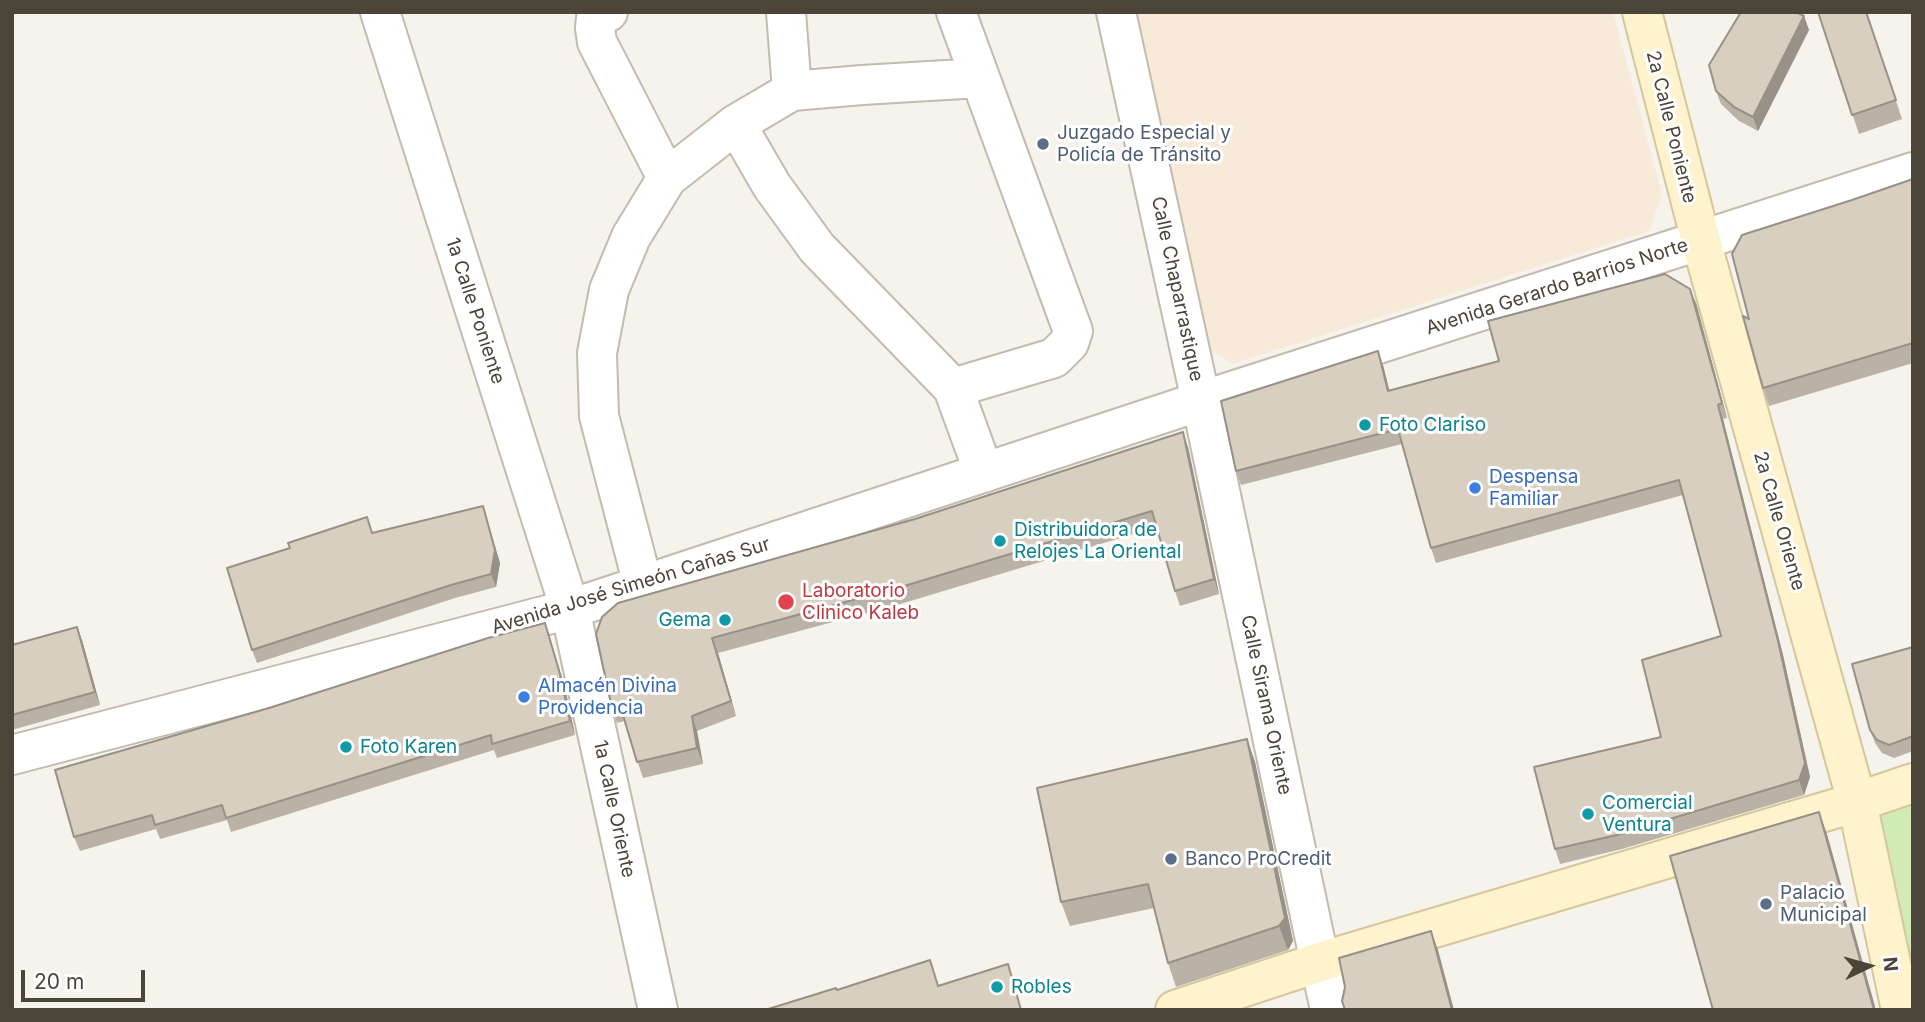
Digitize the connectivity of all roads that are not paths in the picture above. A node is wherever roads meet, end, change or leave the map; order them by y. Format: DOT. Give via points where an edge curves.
graph roads {
  1 [pos="380,12"];
  2 [pos="608,12"];
  3 [pos="786,12"];
  4 [pos="957,12"];
  5 [pos="1116,12"];
  6 [pos="1642,12"];
  7 [pos="980,78"];
  8 [pos="792,91"];
  9 [pos="736,124"];
  10 [pos="1913,172"];
  11 [pos="667,178"];
  12 [pos="1700,241"];
  13 [pos="953,388"];
  14 [pos="1201,401"];
  15 [pos="984,473"];
  16 [pos="643,585"];
  17 [pos="570,609"];
  18 [pos="12,755"];
  19 [pos="1913,783"];
  20 [pos="1857,802"];
  21 [pos="1320,962"];
  22 [pos="658,1010"];
  23 [pos="1175,1010"];
  24 [pos="1330,1010"];
  25 [pos="1901,1010"];
  1 -- 17 [label="street, 1a Calle Poniente"];
  2 -- 11 [label="street" via="596,18 597,42"];
  3 -- 8 [label="street"];
  4 -- 7 [label="street"];
  5 -- 14 [label="street, Calle Chaparrastique"];
  6 -- 12 [label="main road, 2a Calle Poniente"];
  7 -- 8 [label="street"];
  7 -- 13 [label="street" via="1073,331 1069,343 1054,358"];
  8 -- 9 [label="street"];
  9 -- 11 [label="street"];
  9 -- 13 [label="street" via="772,186 817,248"];
  10 -- 12 [label="street, Avenida Gerardo Barrios Norte"];
  11 -- 16 [label="street" via="631,237 609,290 597,353 599,416"];
  12 -- 14 [label="street, Avenida Gerardo Barrios Norte"];
  12 -- 20 [label="main road, 2a Calle Oriente"];
  13 -- 15 [label="street"];
  14 -- 15 [label="street, Avenida José Simeón Cañas Sur"];
  14 -- 21 [label="street, Calle Sirama Oriente"];
  15 -- 16 [label="street, Avenida José Simeón Cañas Sur"];
  16 -- 17 [label="street, Avenida José Simeón Cañas Sur"];
  17 -- 18 [label="street, Avenida José Simeón Cañas Sur"];
  17 -- 22 [label="street, 1a Calle Oriente"];
  19 -- 20 [label="main road"];
  20 -- 21 [label="main road"];
  20 -- 25 [label="main road, 2a Calle Oriente"];
  21 -- 23 [label="main road"];
  21 -- 24 [label="street, Calle Sirama Oriente"];
}
